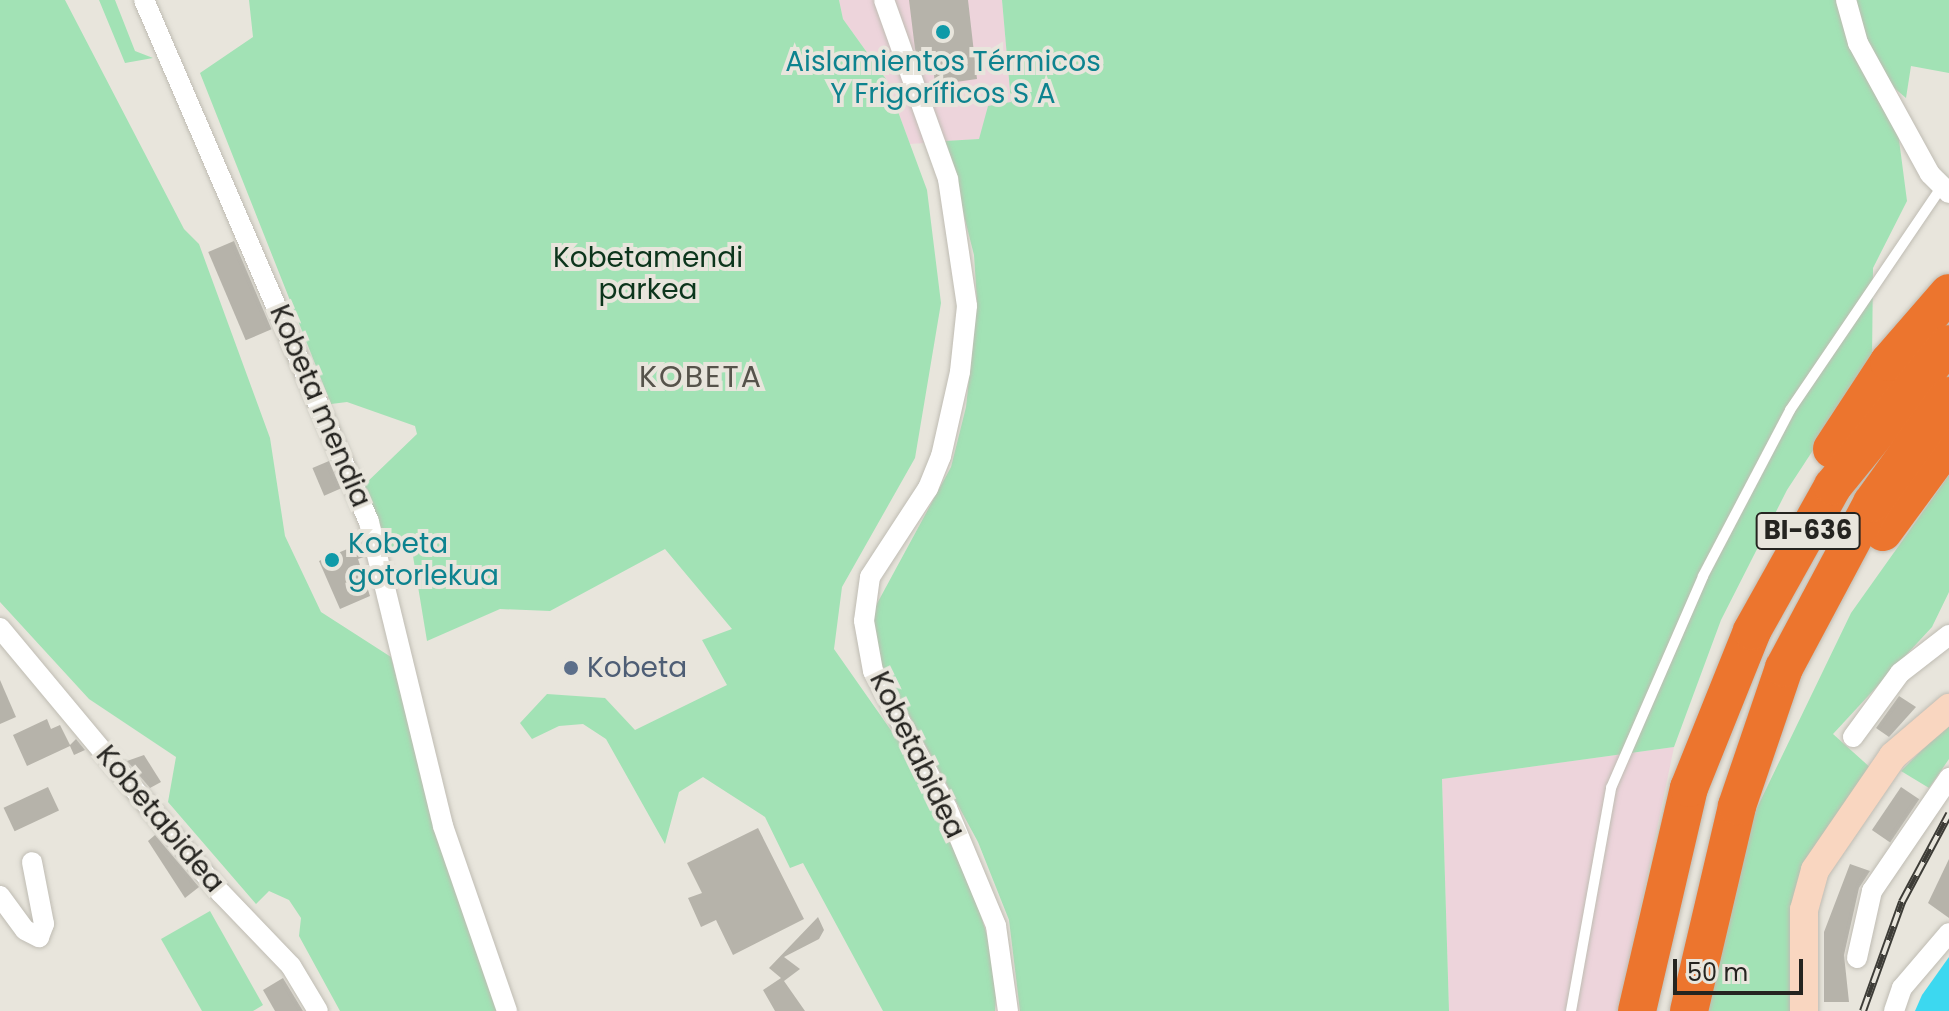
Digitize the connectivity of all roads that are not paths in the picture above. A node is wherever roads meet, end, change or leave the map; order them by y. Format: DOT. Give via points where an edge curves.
graph roads {
  1 [pos="144,0"];
  2 [pos="870,0"];
  3 [pos="1846,0"];
  4 [pos="886,7"];
  5 [pos="1946,190"];
  6 [pos="1949,293"];
  7 [pos="1949,344"];
  8 [pos="1949,396"];
  9 [pos="1949,442"];
  10 [pos="0,628"];
  11 [pos="1949,635"];
  12 [pos="1949,708"];
  13 [pos="1853,737"];
  14 [pos="1705,742"];
  15 [pos="1949,778"];
  16 [pos="1737,806"];
  17 [pos="32,862"];
  18 [pos="0,896"];
  19 [pos="1949,933"];
  20 [pos="1857,958"];
  21 [pos="318,1011"];
  22 [pos="507,1011"];
  23 [pos="1008,1011"];
  24 [pos="1571,1011"];
  25 [pos="1637,1011"];
  26 [pos="1689,1011"];
  27 [pos="1804,1011"];
  28 [pos="1894,1011"];
  1 -- 22 [label="street, Kobeta mendia" via="369,522 443,826"];
  2 -- 4 [label="street"];
  3 -- 5 [label="street" via="1858,43"];
  4 -- 23 [label="street, Kobetabidea" via="948,179 967,306 960,372 941,456 928,488 870,577 864,621 873,671 947,808 996,926"];
  5 -- 24 [label="lane" via="1790,410 1709,562 1611,788"];
  6 -- 14 [label="highway" via="1889,362 1759,572 1711,685"];
  7 -- 14 [label="highway, BI-636" via="1833,486 1762,609"];
  8 -- 16 [label="highway, BI-636" via="1872,503 1819,598 1784,668"];
  9 -- 16 [label="highway" via="1863,562 1763,768"];
  10 -- 21 [label="street, Kobetabidea" via="221,893 291,966"];
  11 -- 13 [label="street" via="1900,673"];
  12 -- 27 [label="street" via="1893,756 1815,870 1804,910"];
  14 -- 25 [label="highway, BI-636" via="1672,848"];
  15 -- 20 [label="street" via="1872,891"];
  16 -- 26 [label="highway, BI-636"];
  17 -- 18 [label="street" via="44,924 39,937 25,930"];
  19 -- 28 [label="street" via="1902,988"];
}
